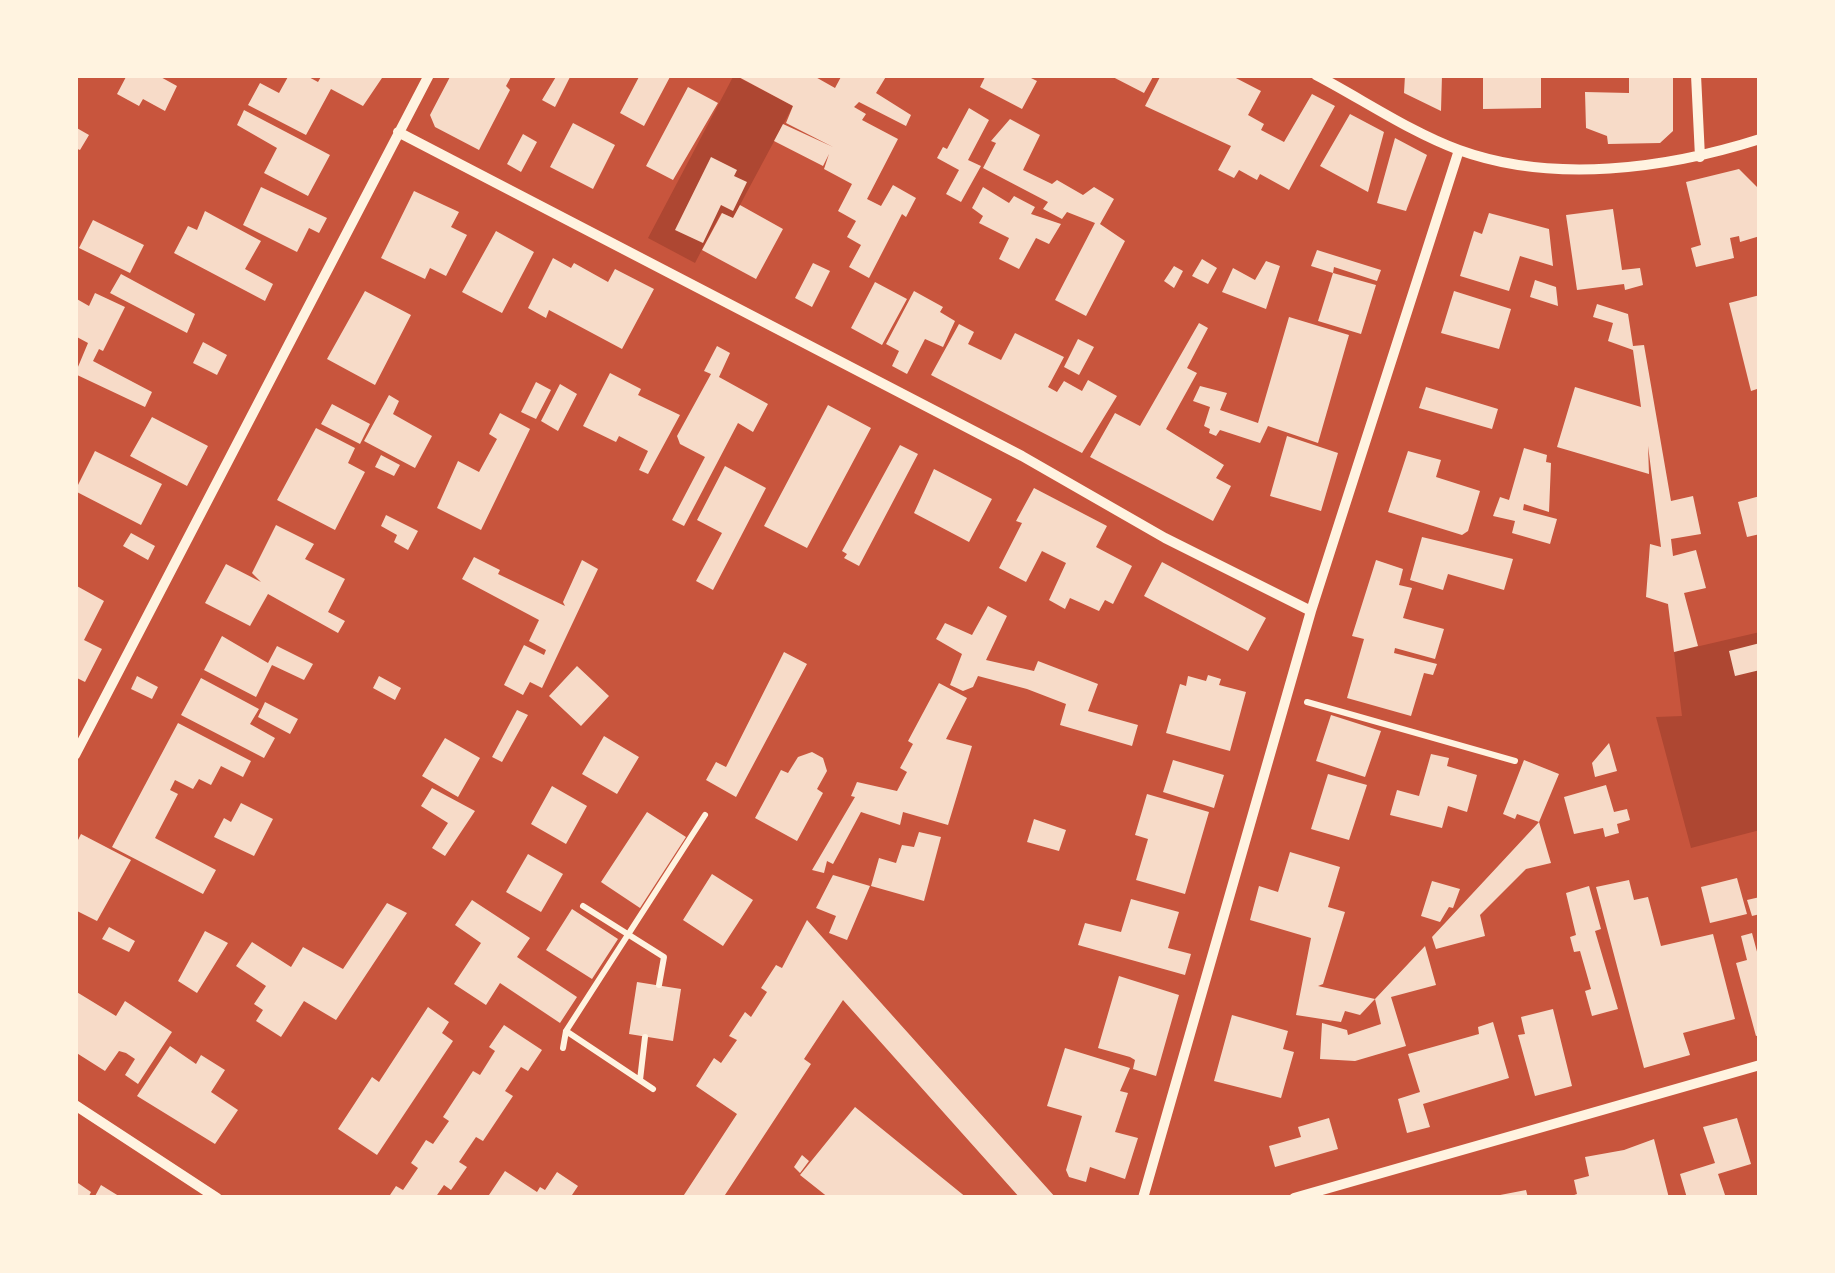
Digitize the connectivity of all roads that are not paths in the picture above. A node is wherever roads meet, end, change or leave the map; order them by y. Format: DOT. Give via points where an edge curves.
graph roads {
  1 [pos="429,75"];
  2 [pos="1316,75"];
  3 [pos="1696,75"];
  4 [pos="398,132"];
  5 [pos="1760,140"];
  6 [pos="1458,150"];
  7 [pos="1700,156"];
  8 [pos="1311,611"];
  9 [pos="75,755"];
  10 [pos="1760,1065"];
  11 [pos="75,1106"];
  12 [pos="216,1198"];
  13 [pos="1143,1198"];
  14 [pos="1294,1198"];
  1 -- 4 [label="street"];
  2 -- 6 [label="street"];
  3 -- 7 [label="street"];
  4 -- 8 [label="street"];
  4 -- 9 [label="street"];
  5 -- 7 [label="street"];
  6 -- 7 [label="street" via="1584,170"];
  6 -- 8 [label="street"];
  8 -- 13 [label="street"];
  10 -- 14 [label="street"];
  11 -- 12 [label="street"];
}
